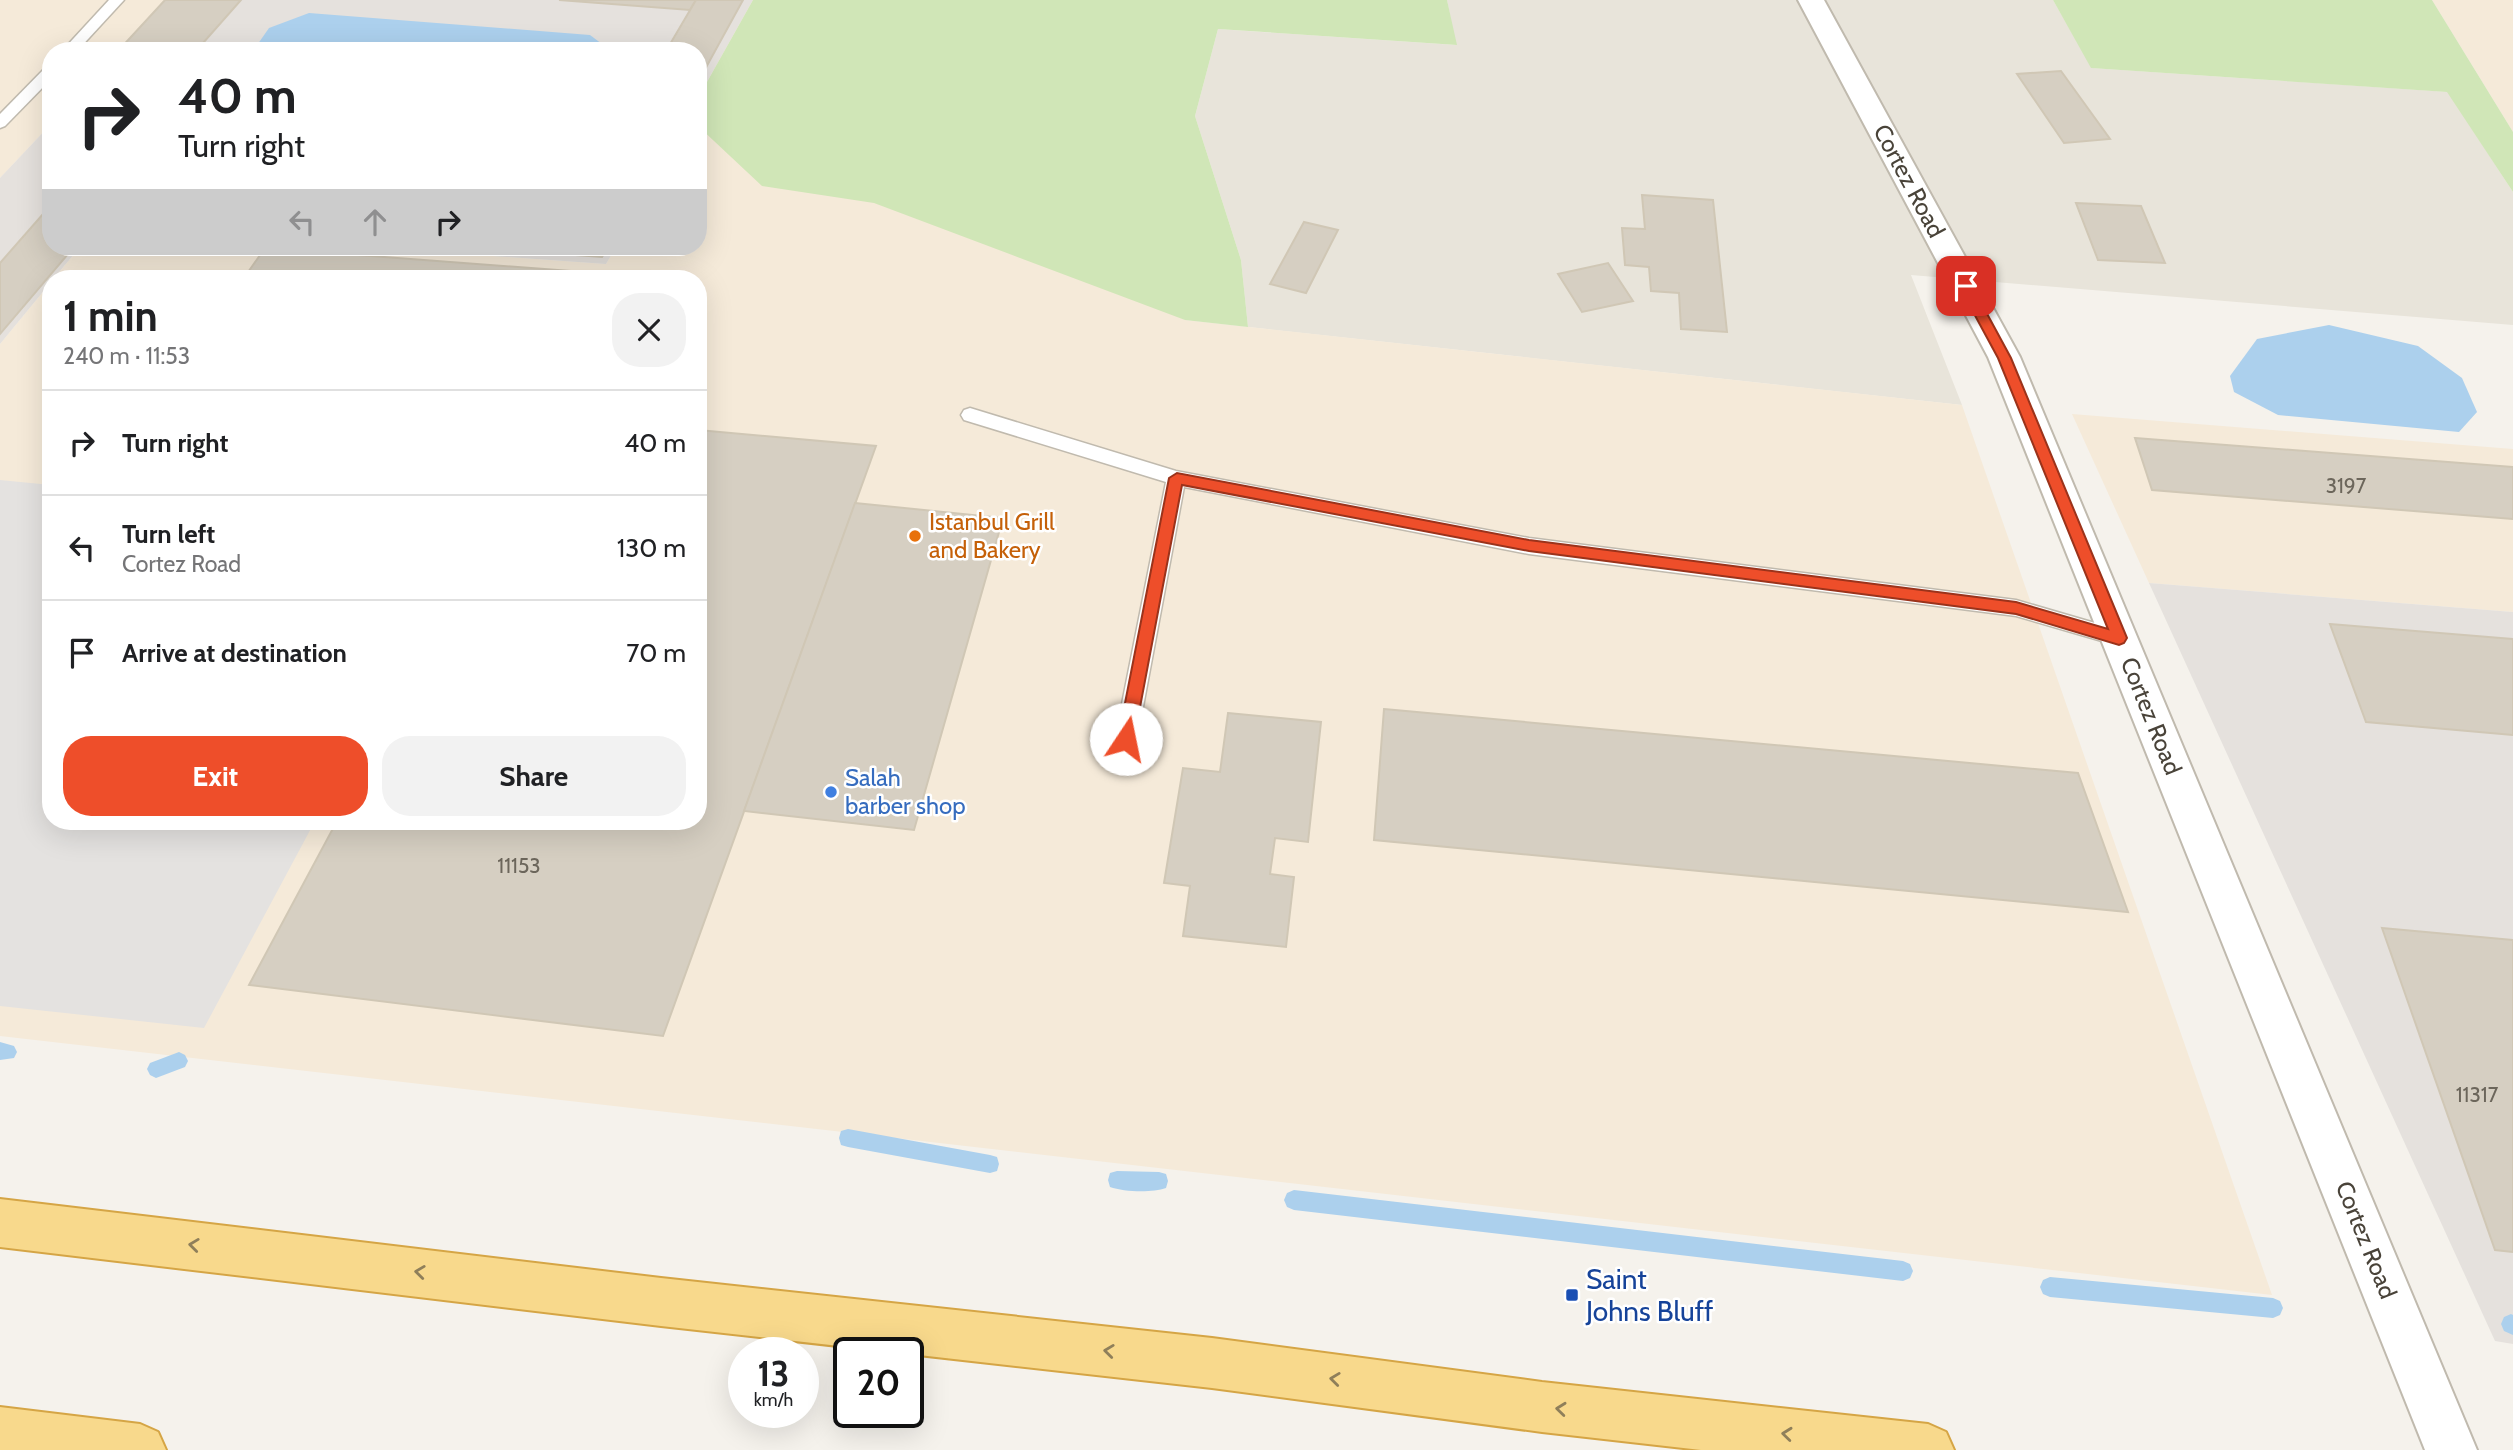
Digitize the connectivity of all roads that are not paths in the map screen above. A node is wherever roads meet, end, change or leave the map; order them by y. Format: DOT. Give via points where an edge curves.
graph roads {
  1 [pos="117,0"];
  2 [pos="1811,0"];
  3 [pos="77,42"];
  4 [pos="42,79"];
  5 [pos="0,123"];
  6 [pos="970,415"];
  7 [pos="1177,478"];
  8 [pos="2119,638"];
  9 [pos="1126,739"];
  10 [pos="0,1223"];
  11 [pos="0,1433"];
  12 [pos="139,1450"];
  13 [pos="1927,1450"];
  14 [pos="2451,1450"];
  1 -- 3 [label="lane"];
  2 -- 8 [label="street, Cortez Road" via="2004,358"];
  4 -- 5 [label="lane"];
  6 -- 7 [label="lane"];
  7 -- 8 [label="lane" via="1529,546 2016,608"];
  7 -- 9 [label="lane"];
  8 -- 14 [label="street, Cortez Road"];
  13 -- 10 [label="highway, one-way"];
  11 -- 12 [label="highway"];
}
